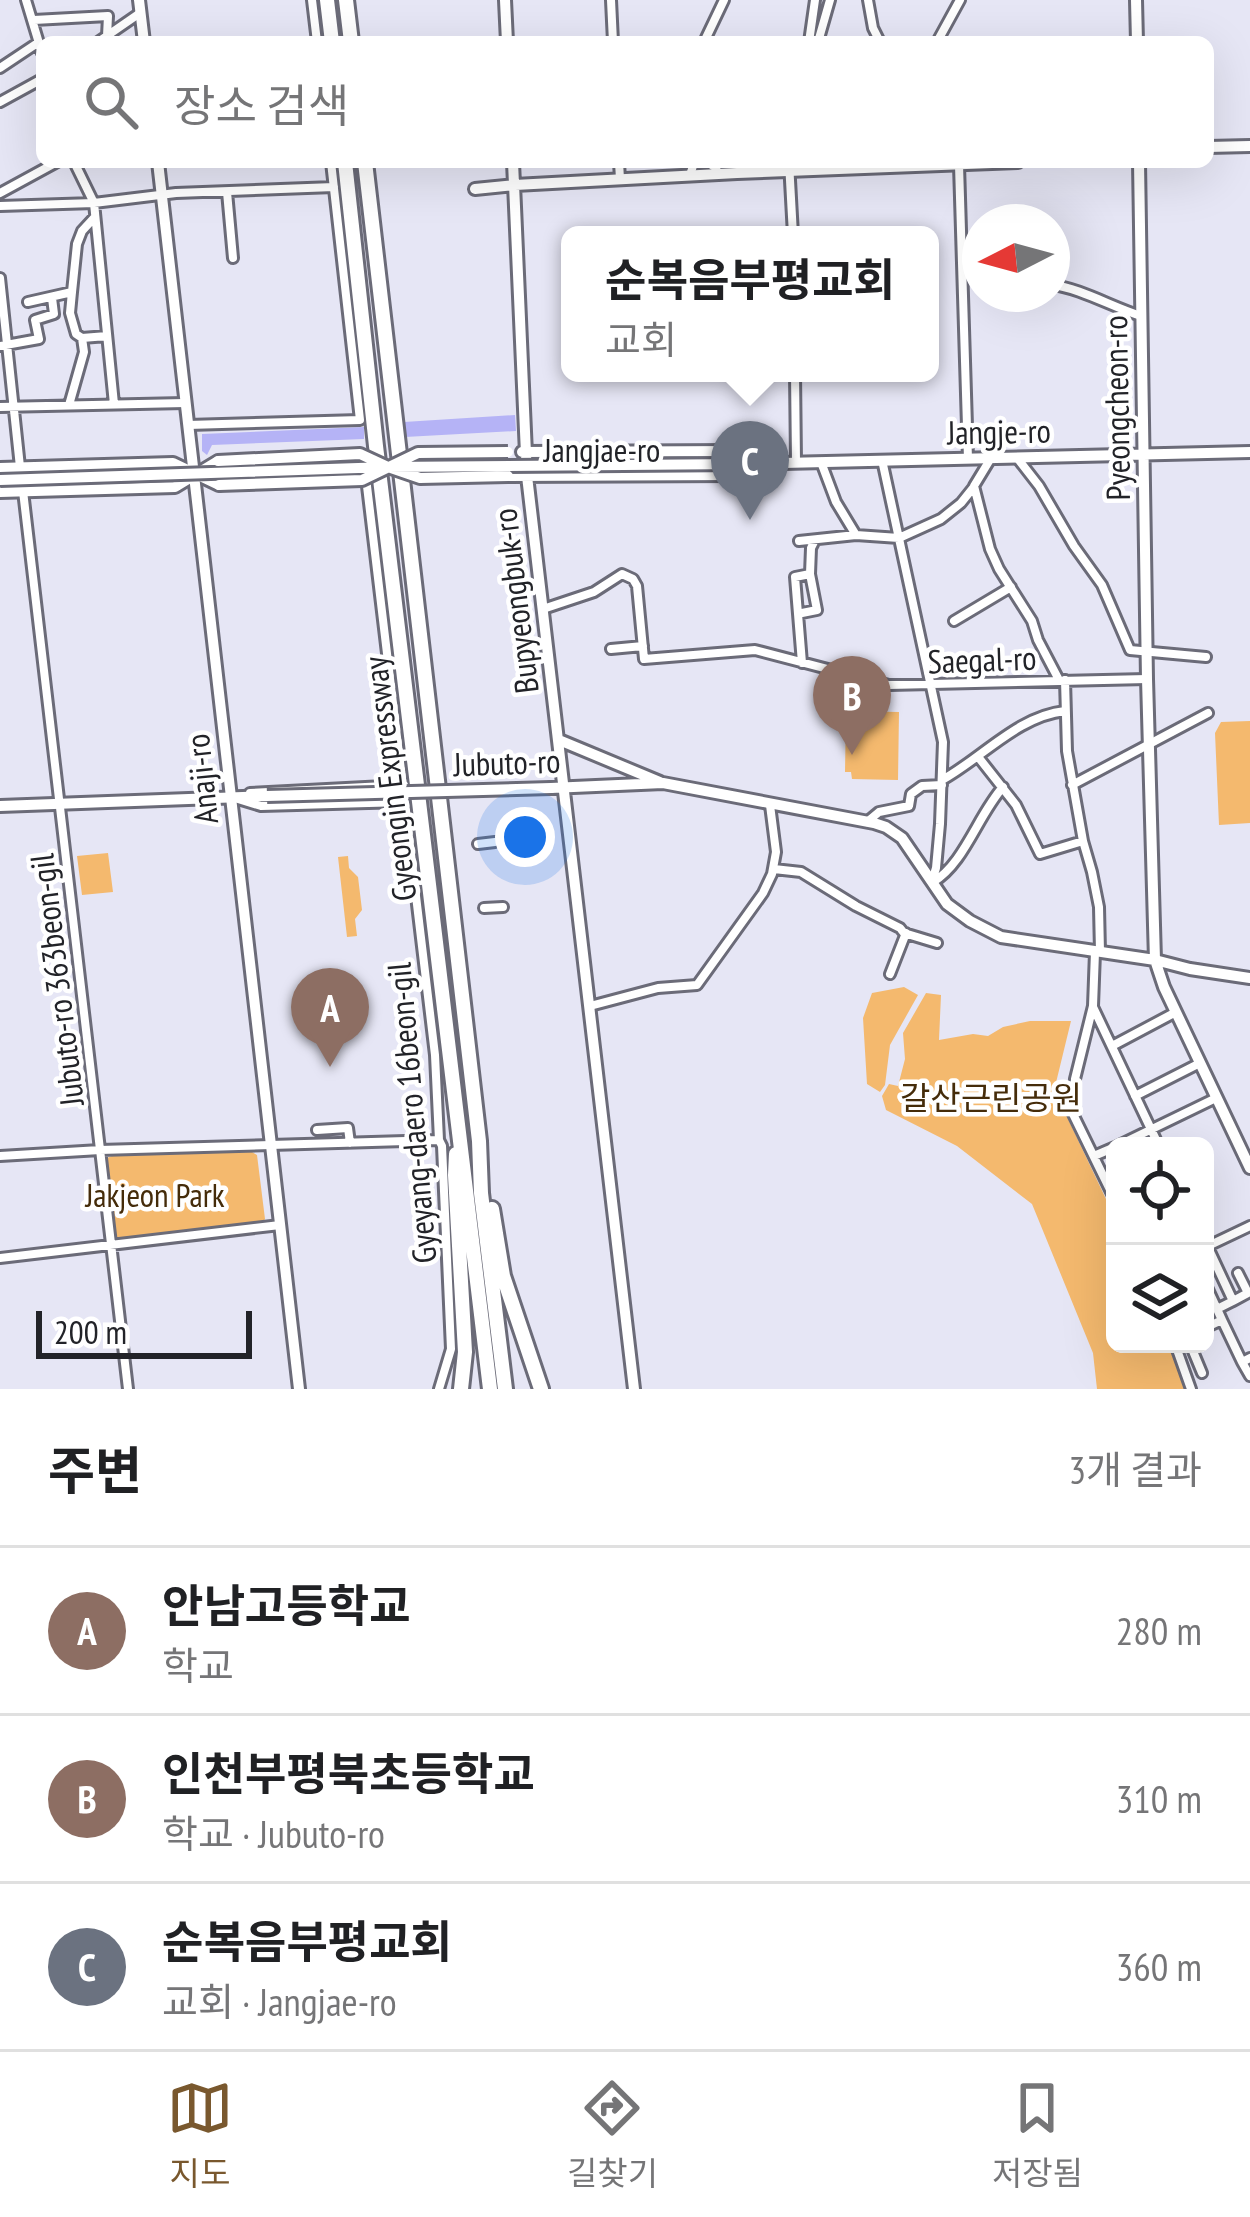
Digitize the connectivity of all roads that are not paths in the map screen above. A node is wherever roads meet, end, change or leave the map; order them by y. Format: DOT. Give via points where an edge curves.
graph roads {
  1 [pos="26,0"];
  2 [pos="313,0"];
  3 [pos="327,0"];
  4 [pos="346,0"];
  5 [pos="505,0"];
  6 [pos="611,0"];
  7 [pos="724,0"];
  8 [pos="815,0"];
  9 [pos="830,0"];
  10 [pos="868,0"];
  11 [pos="960,0"];
  12 [pos="1136,0"];
  13 [pos="139,6"];
  14 [pos="34,20"];
  15 [pos="38,36"];
  16 [pos="103,36"];
  17 [pos="105,36"];
  18 [pos="142,36"];
  19 [pos="316,36"];
  20 [pos="331,36"];
  21 [pos="350,36"];
  22 [pos="507,36"];
  23 [pos="613,36"];
  24 [pos="707,36"];
  25 [pos="813,36"];
  26 [pos="815,36"];
  27 [pos="877,36"];
  28 [pos="940,36"];
  29 [pos="1137,36"];
  30 [pos="36,50"];
  31 [pos="0,68"];
  32 [pos="36,83"];
  33 [pos="0,102"];
  34 [pos="1250,146"];
  35 [pos="1214,147"];
  36 [pos="46,168"];
  37 [pos="77,168"];
  38 [pos="159,168"];
  39 [pos="332,168"];
  40 [pos="346,168"];
  41 [pos="366,168"];
  42 [pos="513,168"];
  43 [pos="619,168"];
  44 [pos="648,168"];
  45 [pos="694,168"];
  46 [pos="795,168"];
  47 [pos="955,168"];
  48 [pos="1139,168"];
  49 [pos="620,179"];
  50 [pos="643,179"];
  51 [pos="514,185"];
  52 [pos="334,188"];
  53 [pos="475,190"];
  54 [pos="227,191"];
  55 [pos="0,194"];
  56 [pos="161,196"];
  57 [pos="94,203"];
  58 [pos="0,206"];
  59 [pos="95,216"];
  60 [pos="793,226"];
  61 [pos="233,257"];
  62 [pos="962,267"];
  63 [pos="0,278"];
  64 [pos="1070,289"];
  65 [pos="72,292"];
  66 [pos="52,298"];
  67 [pos="963,312"];
  68 [pos="1143,317"];
  69 [pos="39,319"];
  70 [pos="107,336"];
  71 [pos="82,338"];
  72 [pos="4,346"];
  73 [pos="795,382"];
  74 [pos="185,403"];
  75 [pos="114,404"];
  76 [pos="69,406"];
  77 [pos="0,407"];
  78 [pos="14,407"];
  79 [pos="367,421"];
  80 [pos="188,425"];
  81 [pos="1250,452"];
  82 [pos="526,453"];
  83 [pos="1143,455"];
  84 [pos="968,458"];
  85 [pos="991,458"];
  86 [pos="1018,458"];
  87 [pos="882,460"];
  88 [pos="796,462"];
  89 [pos="820,462"];
  90 [pos="782,463"];
  91 [pos="741,464"];
  92 [pos="20,467"];
  93 [pos="388,467"];
  94 [pos="0,468"];
  95 [pos="194,474"];
  96 [pos="527,476"];
  97 [pos="0,480"];
  98 [pos="974,486"];
  99 [pos="23,491"];
  100 [pos="0,492"];
  101 [pos="856,535"];
  102 [pos="899,538"];
  103 [pos="816,539"];
  104 [pos="800,541"];
  105 [pos="810,574"];
  106 [pos="1011,587"];
  107 [pos="544,609"];
  108 [pos="802,613"];
  109 [pos="954,621"];
  110 [pos="643,646"];
  111 [pos="611,649"];
  112 [pos="1147,653"];
  113 [pos="1206,657"];
  114 [pos="802,662"];
  115 [pos="1147,679"];
  116 [pos="1062,680"];
  117 [pos="931,682"];
  118 [pos="1065,711"];
  119 [pos="1208,713"];
  120 [pos="559,740"];
  121 [pos="1148,746"];
  122 [pos="979,758"];
  123 [pos="663,783"];
  124 [pos="942,783"];
  125 [pos="404,785"];
  126 [pos="1072,785"];
  127 [pos="388,786"];
  128 [pos="557,788"];
  129 [pos="1003,788"];
  130 [pos="230,797"];
  131 [pos="389,802"];
  132 [pos="404,802"];
  133 [pos="0,803"];
  134 [pos="60,803"];
  135 [pos="770,805"];
  136 [pos="867,822"];
  137 [pos="1083,841"];
  138 [pos="496,842"];
  139 [pos="478,844"];
  140 [pos="774,869"];
  141 [pos="932,882"];
  142 [pos="503,907"];
  143 [pos="484,908"];
  144 [pos="906,933"];
  145 [pos="937,943"];
  146 [pos="1097,952"];
  147 [pos="1155,960"];
  148 [pos="890,974"];
  149 [pos="1250,978"];
  150 [pos="590,1006"];
  151 [pos="1093,1006"];
  152 [pos="1176,1012"];
  153 [pos="1112,1046"];
  154 [pos="1200,1063"];
  155 [pos="1135,1096"];
  156 [pos="1216,1098"];
  157 [pos="458,1125"];
  158 [pos="1151,1129"];
  159 [pos="316,1130"];
  160 [pos="1135,1137"];
  161 [pos="1155,1137"];
  162 [pos="439,1141"];
  163 [pos="479,1141"];
  164 [pos="350,1143"];
  165 [pos="271,1145"];
  166 [pos="100,1150"];
  167 [pos="1106,1151"];
  168 [pos="0,1156"];
  169 [pos="1094,1156"];
  170 [pos="1250,1168"];
  171 [pos="1106,1181"];
  172 [pos="280,1225"];
  173 [pos="1250,1226"];
  174 [pos="1214,1242"];
  175 [pos="111,1245"];
  176 [pos="0,1258"];
  177 [pos="1214,1262"];
  178 [pos="1238,1273"];
  179 [pos="1233,1301"];
  180 [pos="1214,1302"];
  181 [pos="1217,1309"];
  182 [pos="1222,1320"];
  183 [pos="1214,1324"];
  184 [pos="1178,1353"];
  185 [pos="1194,1353"];
  186 [pos="1246,1360"];
  187 [pos="1202,1373"];
  188 [pos="1250,1376"];
  189 [pos="128,1389"];
  190 [pos="298,1389"];
  191 [pos="439,1389"];
  192 [pos="461,1389"];
  193 [pos="490,1389"];
  194 [pos="505,1389"];
  195 [pos="542,1389"];
  196 [pos="634,1389"];
  197 [pos="1191,1389"];
  1 -- 14 [label="street"];
  2 -- 19 [label="street"];
  3 -- 20 [label="highway"];
  4 -- 21 [label="highway"];
  5 -- 22 [label="main road"];
  6 -- 23 [label="street"];
  7 -- 24 [label="street"];
  8 -- 25 [label="street"];
  9 -- 26 [label="street"];
  10 -- 27 [label="street"];
  11 -- 28 [label="street"];
  12 -- 29 [label="main road"];
  13 -- 17 [label="street"];
  13 -- 18 [label="main road"];
  14 -- 15 [label="street"];
  14 -- 16 [label="street" via="107,16"];
  30 -- 31 [label="street"];
  32 -- 33 [label="street"];
  34 -- 35 [label="main road"];
  36 -- 55 [label="street"];
  37 -- 57 [label="street"];
  38 -- 56 [label="main road, Anaji-ro"];
  39 -- 52 [label="street"];
  40 -- 79 [label="highway, Gyeongin Expressway"];
  41 -- 163 [label="highway, Gyeongin Expressway"];
  42 -- 51 [label="main road, Bupyeongbuk-ro"];
  43 -- 49 [label="street"];
  44 -- 50 [label="street"];
  45 -- 50 [label="main road"];
  46 -- 60 [label="street"];
  47 -- 62 [label="street"];
  48 -- 68 [label="main road, Pyeongcheon-ro"];
  49 -- 50 [label="main road"];
  49 -- 51 [label="main road"];
  51 -- 53 [label="main road"];
  51 -- 82 [label="main road, Bupyeongbuk-ro"];
  52 -- 54 [label="street"];
  52 -- 79 [label="street"];
  54 -- 56 [label="street"];
  54 -- 61 [label="street"];
  56 -- 57 [label="street"];
  56 -- 74 [label="main road, Anaji-ro"];
  57 -- 58 [label="street"];
  57 -- 59 [label="street"];
  59 -- 65 [label="street" via="77,244"];
  59 -- 70 [label="street"];
  63 -- 72 [label="street"];
  64 -- 68 [label="street"];
  65 -- 66 [label="street"];
  65 -- 71 [label="street" via="70,313"];
  66 -- 69 [label="street" via="54,314"];
  66 -- 69 [label="street" via="32,302"];
  67 -- 84 [label="street"];
  68 -- 83 [label="main road, Pyeongcheon-ro"];
  69 -- 72 [label="street" via="39,339"];
  70 -- 71 [label="street"];
  70 -- 75 [label="street"];
  71 -- 76 [label="street"];
  72 -- 78 [label="street"];
  73 -- 88 [label="street"];
  74 -- 75 [label="street"];
  74 -- 80 [label="main road, Anaji-ro"];
  75 -- 76 [label="street"];
  76 -- 78 [label="street"];
  77 -- 78 [label="street"];
  78 -- 92 [label="street"];
  79 -- 80 [label="street"];
  79 -- 157 [label="highway, Gyeongin Expressway"];
  80 -- 95 [label="main road, Anaji-ro"];
  81 -- 83 [label="main road, Jangje-ro"];
  82 -- 90 [label="main road, Jangjae-ro" via="737,451"];
  82 -- 93 [label="main road, Jangjae-ro, bridge" via="418,453"];
  82 -- 96 [label="main road, Bupyeongbuk-ro"];
  83 -- 86 [label="main road, Jangje-ro"];
  83 -- 112 [label="main road, Pyeongcheon-ro"];
  84 -- 85 [label="main road, Jangje-ro"];
  84 -- 87 [label="main road, Jangje-ro"];
  85 -- 86 [label="main road, Jangje-ro"];
  85 -- 98 [label="street"];
  86 -- 112 [label="street" via="1102,585 1126,645"];
  87 -- 89 [label="main road, Jangje-ro"];
  87 -- 102 [label="street"];
  88 -- 89 [label="main road, Jangje-ro"];
  88 -- 90 [label="main road, Jangje-ro"];
  89 -- 101 [label="street"];
  90 -- 91 [label="main road, Jangje-ro"];
  90 -- 96 [label="main road, Jangjae-ro" via="737,475"];
  91 -- 93 [label="main road, Jangjae-ro, bridge"];
  92 -- 94 [label="main road, Jangjae-ro"];
  92 -- 95 [label="main road, Jangjae-ro" via="172,463"];
  93 -- 95 [label="main road, Jangjae-ro, bridge" via="362,480 219,485"];
  93 -- 95 [label="main road, Jangjae-ro, bridge" via="361,454 218,461"];
  93 -- 96 [label="main road, Jangjae-ro, bridge" via="420,478"];
  93 -- 97 [label="main road, Jangjae-ro, bridge"];
  95 -- 99 [label="main road, Jangjae-ro" via="175,487"];
  95 -- 125 [label="street, Gyeyang-daero 16beon-gil" via="366,474"];
  95 -- 130 [label="main road, Anaji-ro"];
  96 -- 107 [label="main road, Bupyeongbuk-ro"];
  98 -- 102 [label="street" via="941,519"];
  98 -- 106 [label="street" via="990,549"];
  99 -- 100 [label="main road, Jangjae-ro"];
  99 -- 134 [label="street, Jubuto-ro 363beon-gil"];
  101 -- 102 [label="street"];
  101 -- 103 [label="street"];
  102 -- 117 [label="street"];
  103 -- 104 [label="street"];
  103 -- 105 [label="street"];
  105 -- 108 [label="street" via="817,610"];
  105 -- 114 [label="street" via="795,577"];
  106 -- 109 [label="street"];
  106 -- 116 [label="street"];
  107 -- 110 [label="street" via="628,575 637,586"];
  107 -- 120 [label="main road, Bupyeongbuk-ro"];
  110 -- 111 [label="street"];
  110 -- 114 [label="street, Saegal-ro" via="644,659 755,650"];
  112 -- 113 [label="street"];
  112 -- 115 [label="main road, Pyeongcheon-ro"];
  114 -- 117 [label="street, Saegal-ro" via="889,685"];
  115 -- 116 [label="street, Saegal-ro"];
  115 -- 121 [label="main road, Pyeongcheon-ro"];
  116 -- 117 [label="street, Saegal-ro"];
  116 -- 118 [label="street"];
  117 -- 124 [label="street"];
  118 -- 122 [label="street" via="1012,731"];
  118 -- 126 [label="street"];
  119 -- 121 [label="street"];
  120 -- 123 [label="main road"];
  120 -- 128 [label="main road, Bupyeongbuk-ro"];
  121 -- 126 [label="street"];
  121 -- 147 [label="main road, Pyeongcheon-ro"];
  122 -- 124 [label="street"];
  122 -- 129 [label="street"];
  123 -- 128 [label="main road, Jubuto-ro"];
  123 -- 135 [label="main road, Jubuto-ro"];
  124 -- 136 [label="street" via="922,786 909,806"];
  124 -- 141 [label="street"];
  125 -- 127 [label="street"];
  125 -- 132 [label="street, Gyeyang-daero 16beon-gil"];
  126 -- 137 [label="street"];
  127 -- 130 [label="street"];
  127 -- 131 [label="street" via="395,793"];
  128 -- 130 [label="main road, Jubuto-ro, bridge"];
  128 -- 150 [label="main road, Bupyeongbuk-ro"];
  129 -- 137 [label="street" via="1040,854"];
  129 -- 141 [label="street"];
  130 -- 131 [label="street" via="261,806"];
  130 -- 134 [label="main road, Jubuto-ro"];
  130 -- 165 [label="main road, Anaji-ro"];
  131 -- 132 [label="street"];
  132 -- 162 [label="street, Gyeyang-daero 16beon-gil"];
  133 -- 134 [label="main road, Jubuto-ro"];
  134 -- 166 [label="street, Jubuto-ro 363beon-gil"];
  135 -- 136 [label="main road, Jubuto-ro"];
  135 -- 140 [label="street"];
  136 -- 141 [label="main road, Jubuto-ro" via="902,838"];
  137 -- 146 [label="street" via="1099,907"];
  138 -- 139 [label="street"];
  140 -- 144 [label="street" via="801,872"];
  140 -- 150 [label="street" via="698,985"];
  141 -- 146 [label="main road, Jubuto-ro" via="958,913 1001,937"];
  142 -- 143 [label="street"];
  144 -- 145 [label="street"];
  144 -- 148 [label="street"];
  146 -- 147 [label="main road, Jubuto-ro"];
  146 -- 151 [label="street"];
  147 -- 149 [label="main road, Jubuto-ro"];
  147 -- 152 [label="main road, Pyeongcheon-ro"];
  150 -- 196 [label="main road, Bupyeongbuk-ro"];
  151 -- 153 [label="street"];
  151 -- 169 [label="street" via="1072,1098"];
  152 -- 153 [label="street"];
  152 -- 154 [label="main road, Pyeongcheon-ro"];
  153 -- 155 [label="street"];
  154 -- 155 [label="street"];
  154 -- 156 [label="main road, Pyeongcheon-ro"];
  155 -- 158 [label="street"];
  156 -- 158 [label="street"];
  156 -- 170 [label="main road, Pyeongcheon-ro"];
  157 -- 192 [label="highway"];
  157 -- 193 [label="highway, Gyeongin Expressway"];
  158 -- 160 [label="street"];
  158 -- 161 [label="street"];
  159 -- 164 [label="street" via="348,1128"];
  162 -- 164 [label="street"];
  162 -- 191 [label="street, Gyeyang-daero 16beon-gil" via="451,1349"];
  163 -- 194 [label="highway, Gyeongin Expressway"];
  163 -- 195 [label="highway" via="503,1276"];
  164 -- 165 [label="street"];
  165 -- 166 [label="street"];
  165 -- 172 [label="main road, Anaji-ro"];
  166 -- 168 [label="street"];
  166 -- 175 [label="street, Jubuto-ro 363beon-gil"];
  167 -- 169 [label="street"];
  169 -- 171 [label="street"];
  172 -- 175 [label="street"];
  172 -- 190 [label="main road, Anaji-ro"];
  173 -- 174 [label="street"];
  175 -- 176 [label="street"];
  175 -- 189 [label="street, Jubuto-ro 363beon-gil"];
  177 -- 179 [label="street"];
  178 -- 179 [label="street" via="1248,1293"];
  179 -- 181 [label="street"];
  180 -- 181 [label="street"];
  181 -- 182 [label="street"];
  182 -- 183 [label="street"];
  182 -- 186 [label="street"];
  184 -- 197 [label="street"];
  185 -- 187 [label="street"];
  186 -- 188 [label="street"];
}
